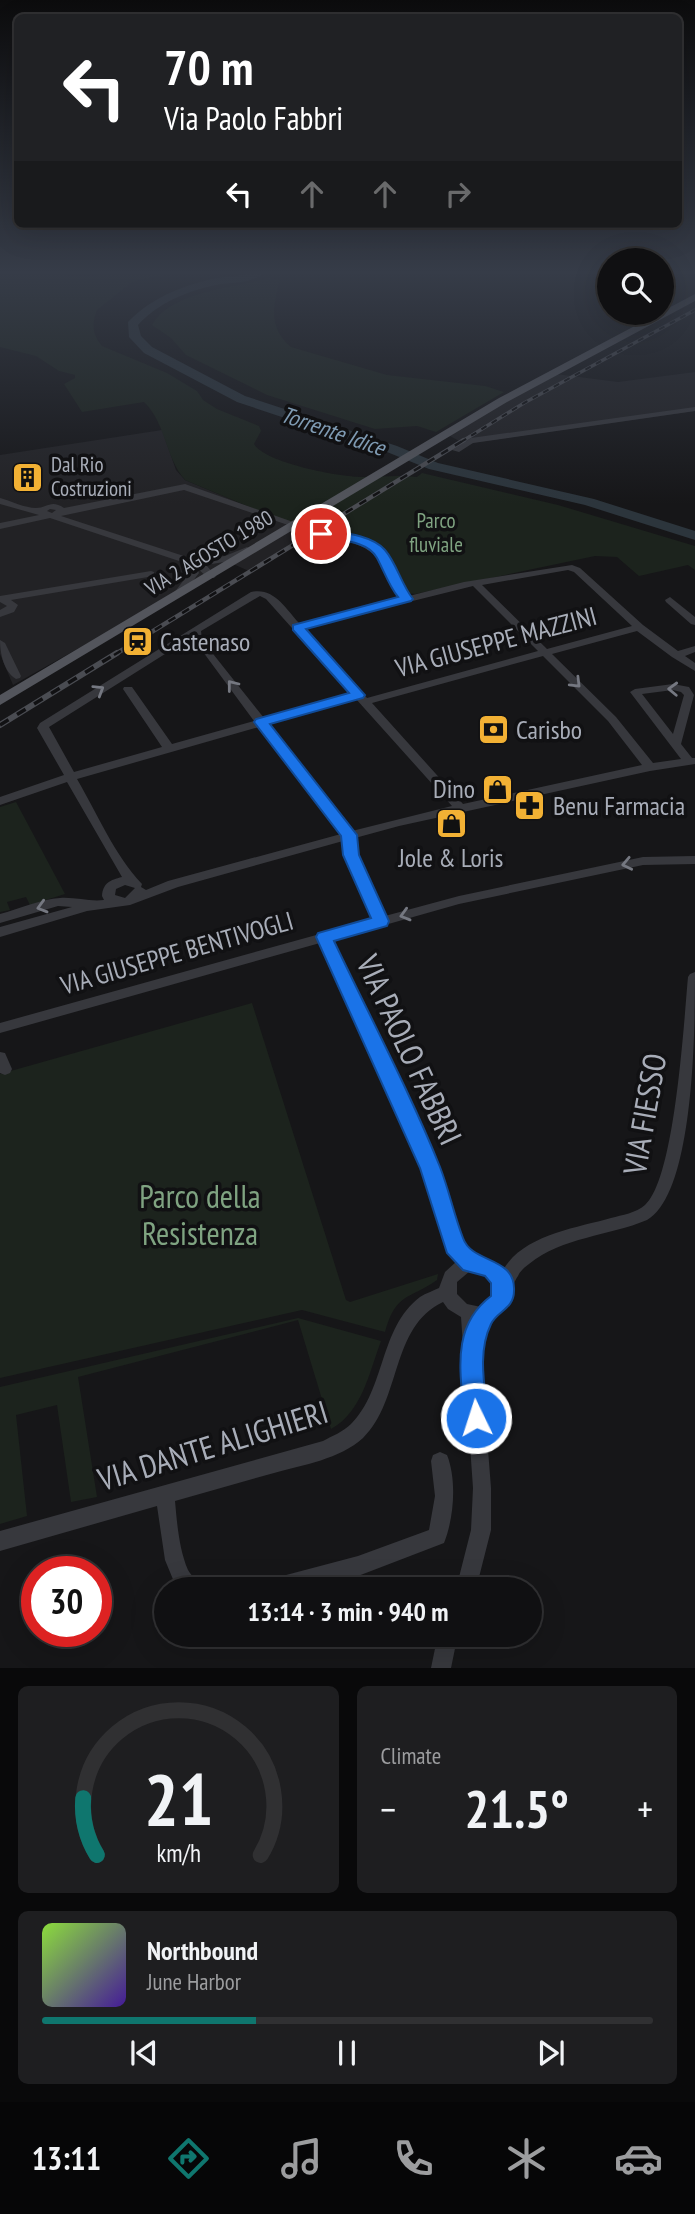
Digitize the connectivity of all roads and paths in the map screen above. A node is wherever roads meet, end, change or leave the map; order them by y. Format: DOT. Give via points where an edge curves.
graph roads {
  1 [pos="600,348"];
  2 [pos="695,409"];
  3 [pos="456,450"];
  4 [pos="0,501"];
  5 [pos="50,512"];
  6 [pos="0,526"];
  7 [pos="300,527"];
  8 [pos="321,534"];
  9 [pos="270,541"];
  10 [pos="192,565"];
  11 [pos="151,573"];
  12 [pos="211,576"];
  13 [pos="475,583"];
  14 [pos="0,599"];
  15 [pos="407,599"];
  16 [pos="172,600"];
  17 [pos="670,600"];
  18 [pos="0,614"];
  19 [pos="695,622"];
  20 [pos="639,626"];
  21 [pos="297,627"];
  22 [pos="195,630"];
  23 [pos="0,643"];
  24 [pos="695,649"];
  25 [pos="545,653"];
  26 [pos="676,655"];
  27 [pos="695,668"];
  28 [pos="16,676"];
  29 [pos="128,689"];
  30 [pos="362,698"];
  31 [pos="0,701"];
  32 [pos="261,722"];
  33 [pos="676,743"];
  34 [pos="169,749"];
  35 [pos="692,762"];
  36 [pos="650,767"];
  37 [pos="70,777"];
  38 [pos="0,801"];
  39 [pos="460,808"];
  40 [pos="349,835"];
  41 [pos="117,860"];
  42 [pos="695,860"];
  43 [pos="110,887"];
  44 [pos="135,888"];
  45 [pos="86,902"];
  46 [pos="118,902"];
  47 [pos="64,914"];
  48 [pos="0,919"];
  49 [pos="381,921"];
  50 [pos="0,932"];
  51 [pos="324,937"];
  52 [pos="695,977"];
  53 [pos="0,1028"];
  54 [pos="455,1247"];
  55 [pos="526,1258"];
  56 [pos="464,1266"];
  57 [pos="491,1269"];
  58 [pos="504,1290"];
  59 [pos="449,1297"];
  60 [pos="476,1314"];
  61 [pos="440,1461"];
  62 [pos="165,1494"];
  63 [pos="0,1541"];
  64 [pos="182,1577"];
  65 [pos="316,1577"];
  66 [pos="469,1577"];
  67 [pos="445,1647"];
  68 [pos="441,1668"];
  1 -- 9 [label="main road, VIA 2 AGOSTO 1980" via="503,400"];
  2 -- 3 [label="street" via="471,441"];
  4 -- 5 [label="street"];
  5 -- 6 [label="street"];
  5 -- 7 [label="street" via="185,487"];
  5 -- 10 [label="street"];
  8 -- 15 [label="street" via="374,547"];
  9 -- 10 [label="street" via="227,559"];
  9 -- 12 [label="main road, VIA 2 AGOSTO 1980"];
  10 -- 12 [label="street"];
  10 -- 16 [label="street" via="192,578"];
  11 -- 14 [label="street"];
  12 -- 16 [label="main road, VIA 2 AGOSTO 1980"];
  13 -- 15 [label="street"];
  13 -- 20 [label="street" via="569,567"];
  13 -- 25 [label="street"];
  14 -- 18 [label="street" via="13,604"];
  15 -- 21 [label="street"];
  16 -- 31 [label="main road, VIA 2 AGOSTO 1980"];
  17 -- 19 [label="street"];
  20 -- 25 [label="street, VIA GIUSEPPE MAZZINI"];
  20 -- 26 [label="street"];
  21 -- 22 [label="street" via="261,593"];
  21 -- 30 [label="street"];
  32 -- 22 [label="street, one-way" via="197,639"];
  37 -- 22 [label="street, one-way" via="44,725"];
  23 -- 28 [label="street"];
  24 -- 26 [label="street"];
  25 -- 30 [label="street, VIA GIUSEPPE MAZZINI"];
  25 -- 36 [label="street, one-way" via="612,719"];
  26 -- 27 [label="street"];
  29 -- 34 [label="street"];
  30 -- 32 [label="street, VIA GIUSEPPE MAZZINI"];
  30 -- 39 [label="street"];
  32 -- 34 [label="street, VIA GIUSEPPE MAZZINI"];
  32 -- 40 [label="street"];
  33 -- 33 [label="street, one-way" via="689,695 685,689 635,692"];
  33 -- 35 [label="street"];
  34 -- 37 [label="street, VIA GIUSEPPE MAZZINI"];
  35 -- 36 [label="street"];
  36 -- 39 [label="street"];
  37 -- 38 [label="street, VIA GIUSEPPE MAZZINI"];
  37 -- 41 [label="street"];
  39 -- 40 [label="street"];
  40 -- 44 [label="street" via="173,884"];
  40 -- 49 [label="street" via="351,855"];
  41 -- 43 [label="street"];
  41 -- 44 [label="street"];
  42 -- 49 [label="street, VIA GIUSEPPE BENTIVOGLI, one-way" via="643,861"];
  43 -- 44 [label="street" via="121,881"];
  43 -- 45 [label="street"];
  43 -- 46 [label="street" via="110,898"];
  44 -- 46 [label="street"];
  45 -- 47 [label="street"];
  45 -- 48 [label="street, one-way" via="58,902"];
  46 -- 47 [label="street"];
  47 -- 50 [label="street"];
  49 -- 51 [label="street, VIA GIUSEPPE BENTIVOGLI"];
  51 -- 53 [label="street, VIA GIUSEPPE BENTIVOGLI"];
  51 -- 54 [label="street, VIA PAOLO FABBRI" via="430,1168"];
  52 -- 55 [label="street, VIA FIESSO" via="684,1098 662,1196 654,1208 638,1217 546,1246"];
  54 -- 56 [label="street"];
  55 -- 57 [label="street"];
  55 -- 58 [label="street, VIA FIESSO" via="512,1271"];
  56 -- 57 [label="street"];
  56 -- 59 [label="street" via="447,1282"];
  57 -- 58 [label="street"];
  58 -- 60 [label="street, VIA FIESSO" via="501,1301"];
  59 -- 60 [label="street"];
  59 -- 62 [label="street, VIA DANTE ALIGHIERI" via="424,1305 411,1316 373,1409 358,1431 327,1449"];
  60 -- 66 [label="street, VIA FIESSO" via="471,1348 481,1530"];
  61 -- 65 [label="street" via="444,1496 438,1536"];
  62 -- 63 [label="street, VIA DANTE ALIGHIERI"];
  62 -- 64 [label="street" via="174,1559"];
  67 -- 68 [label="street"];
}
